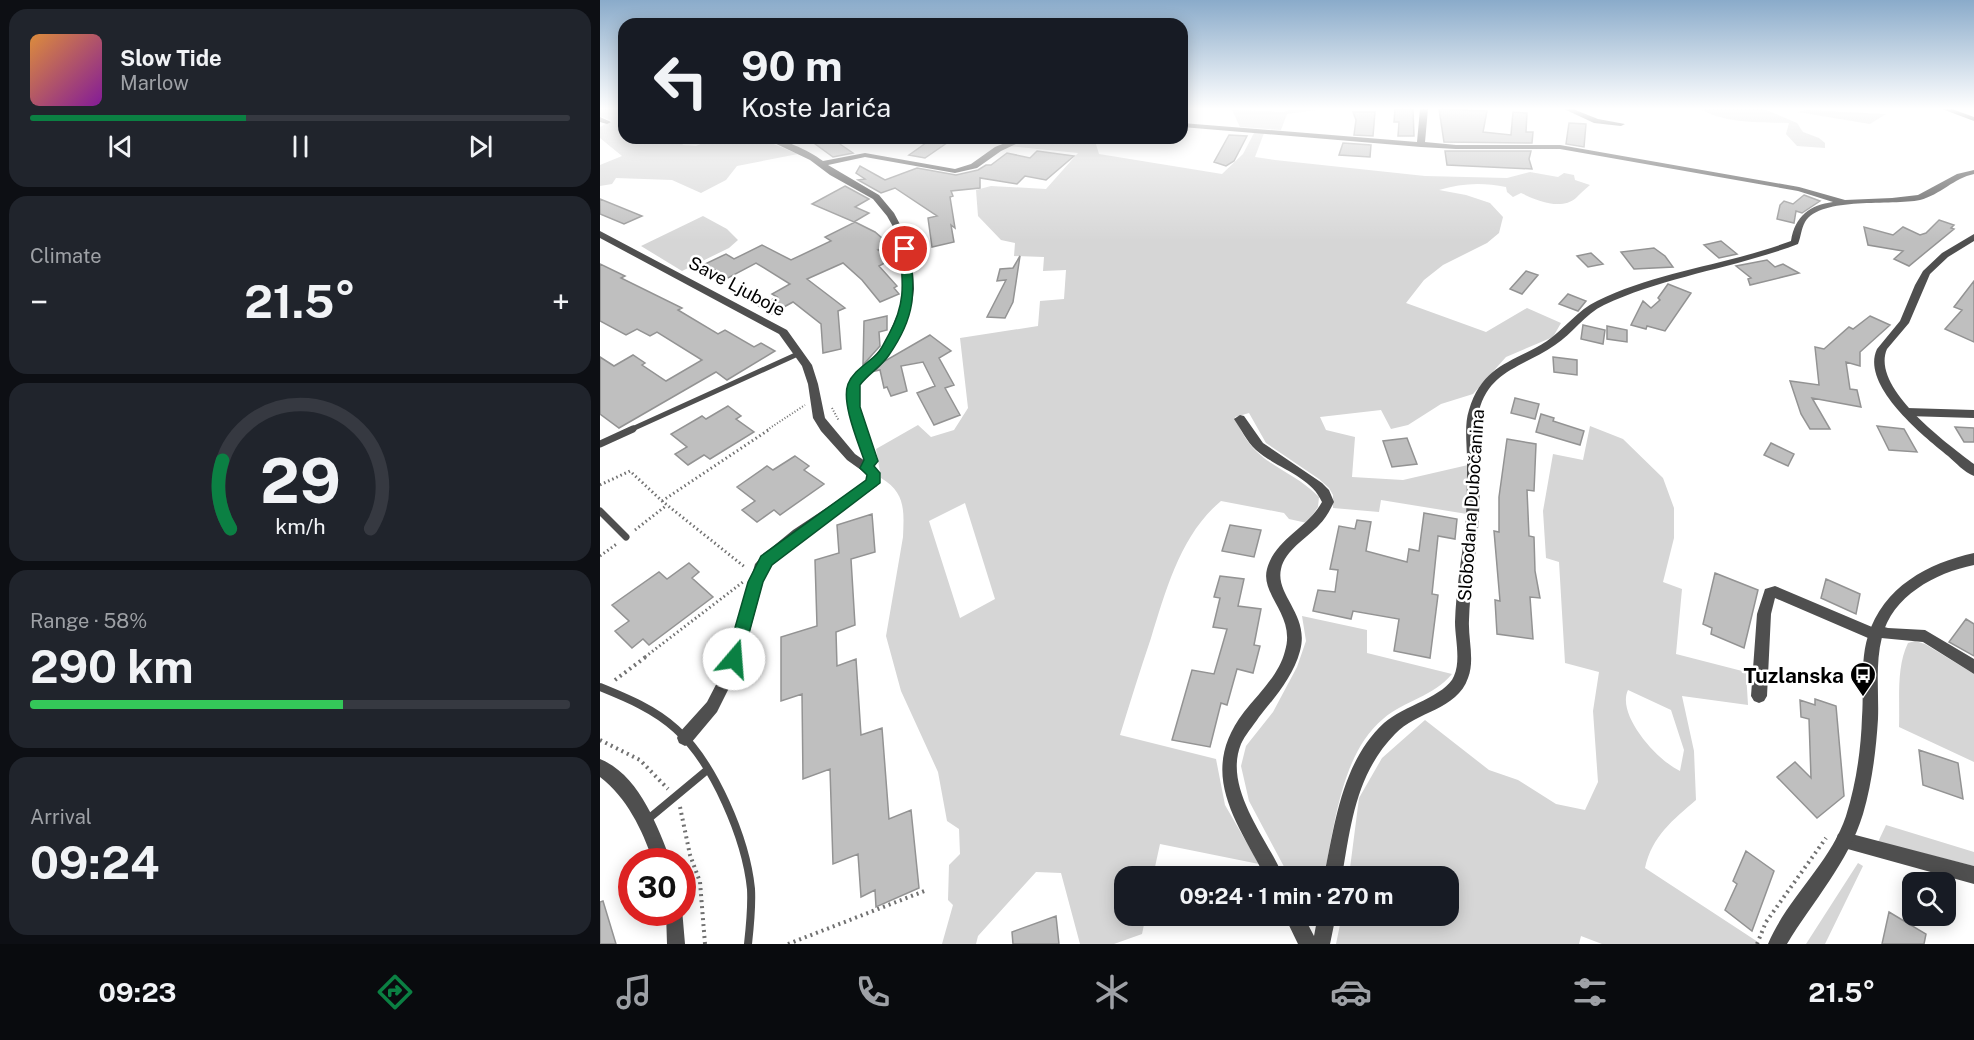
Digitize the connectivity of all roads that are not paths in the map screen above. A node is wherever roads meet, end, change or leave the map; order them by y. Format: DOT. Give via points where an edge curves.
graph roads {
  1 [pos="799,153"];
  2 [pos="992,153"];
  3 [pos="1594,153"];
  4 [pos="822,164"];
  5 [pos="1974,172"];
  6 [pos="1845,203"];
  7 [pos="600,234"];
  8 [pos="1974,237"];
  9 [pos="800,353"];
  10 [pos="1907,412"];
  11 [pos="1974,414"];
  12 [pos="1240,419"];
  13 [pos="600,444"];
  14 [pos="866,468"];
  15 [pos="1974,471"];
  16 [pos="600,511"];
  17 [pos="626,537"];
  18 [pos="1974,559"];
  19 [pos="1876,633"];
  20 [pos="1974,667"];
  21 [pos="602,688"];
  22 [pos="1759,696"];
  23 [pos="685,738"];
  24 [pos="600,767"];
  25 [pos="706,771"];
  26 [pos="645,822"];
  27 [pos="1844,840"];
  28 [pos="656,848"];
  29 [pos="1269,866"];
  30 [pos="1335,866"];
  31 [pos="1974,875"];
  32 [pos="675,926"];
  33 [pos="1299,926"];
  34 [pos="1325,926"];
  35 [pos="676,944"];
  36 [pos="748,944"];
  37 [pos="1308,944"];
  38 [pos="1321,944"];
  39 [pos="1777,944"];
  1 -- 4 [label="street"];
  2 -- 4 [label="street" via="974,166 955,171 865,155"];
  3 -- 6 [label="street" via="1799,189"];
  4 -- 14 [label="street" via="876,197 900,232 907,257 908,304 900,323 883,355 853,385 854,407 871,461"];
  5 -- 6 [label="street, Slobodana Dubočanina" via="1922,197"];
  6 -- 30 [label="street, Slobodana Dubočanina" via="1808,214 1795,242 1779,250 1689,272 1598,304 1551,343 1502,369 1488,381 1474,410 1472,427 1474,501 1462,621 1462,676 1449,695 1416,710 1390,728 1368,757 1347,801"];
  7 -- 9 [label="street, Save Ljuboje" via="778,328"];
  8 -- 10 [label="street" via="1937,260 1924,276 1908,318 1880,355 1885,383"];
  9 -- 13 [label="lane"];
  9 -- 14 [label="street, Save Ljuboje" via="811,375 819,418 832,438"];
  10 -- 11 [label="street"];
  10 -- 15 [label="street"];
  12 -- 29 [label="street" via="1257,445 1276,461 1317,484 1328,502 1316,523 1288,547 1274,567 1278,591 1294,619 1293,657 1238,733 1232,748 1229,771 1233,794"];
  14 -- 23 [label="street" via="874,473 873,483 774,554 756,573 728,676 712,707"];
  16 -- 17 [label="lane"];
  18 -- 19 [label="street" via="1917,581 1887,613"];
  19 -- 20 [label="street" via="1925,636"];
  19 -- 22 [label="street" via="1770,593 1764,614"];
  19 -- 27 [label="street" via="1862,783"];
  21 -- 23 [label="lane" via="658,715"];
  23 -- 25 [label="lane"];
  24 -- 26 [label="street" via="632,796"];
  25 -- 26 [label="lane"];
  25 -- 36 [label="lane" via="720,794 744,855 751,885"];
  26 -- 28 [label="street"];
  27 -- 31 [label="street"];
  27 -- 39 [label="street"];
  32 -- 35 [label="street"];
  33 -- 37 [label="street"];
  34 -- 38 [label="street"];
}
